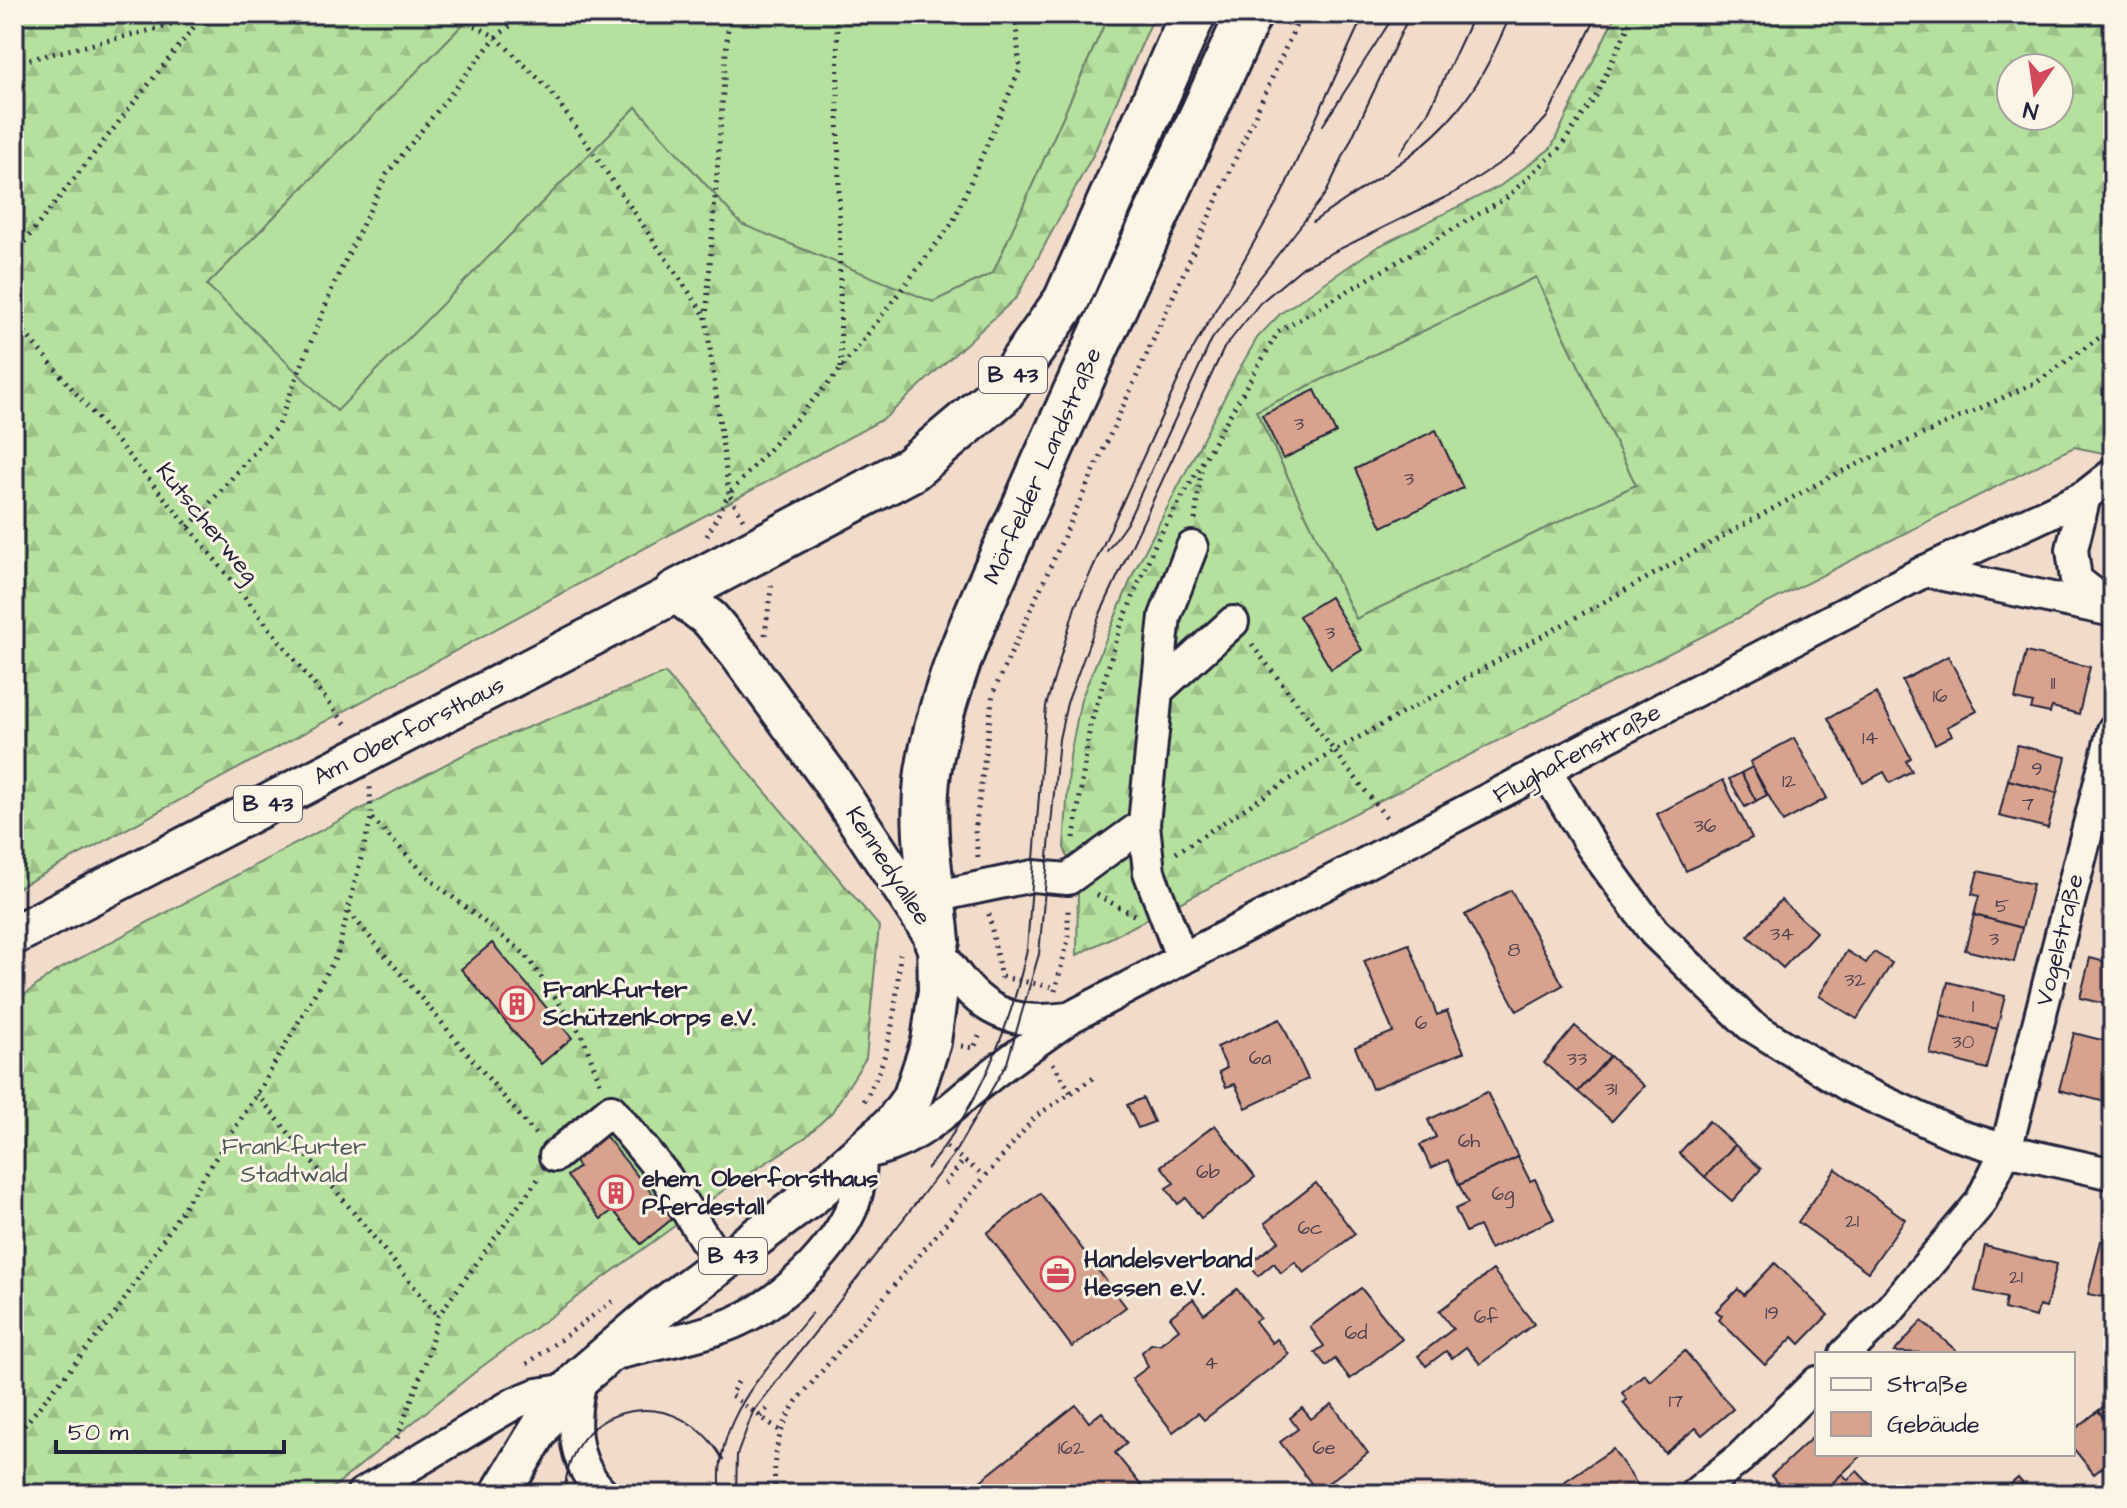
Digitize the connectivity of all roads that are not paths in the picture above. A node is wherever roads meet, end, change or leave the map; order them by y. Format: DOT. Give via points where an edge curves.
graph roads {
  1 [pos="1193,14"];
  2 [pos="1249,14"];
  3 [pos="2113,474"];
  4 [pos="2099,497"];
  5 [pos="1192,547"];
  6 [pos="1925,571"];
  7 [pos="676,593"];
  8 [pos="2113,610"];
  9 [pos="1233,622"];
  10 [pos="1157,691"];
  11 [pos="2113,730"];
  12 [pos="1546,771"];
  13 [pos="1144,824"];
  14 [pos="933,897"];
  15 [pos="14,935"];
  16 [pos="938,945"];
  17 [pos="1178,947"];
  18 [pos="1071,1017"];
  19 [pos="2006,1150"];
  20 [pos="861,1154"];
  21 [pos="555,1156"];
  22 [pos="2113,1174"];
  23 [pos="721,1265"];
  24 [pos="1847,1352"];
  25 [pos="585,1374"];
  26 [pos="1815,1384"];
  27 [pos="362,1494"];
  28 [pos="500,1494"];
  29 [pos="604,1494"];
  30 [pos="1695,1494"];
  1 -- 7 [label="highway, B 43" via="1066,301 1000,394 911,469"];
  2 -- 14 [label="highway, Mörfelder Landstraße / B 43" via="1082,375 961,654 925,794"];
  3 -- 4 [label="street, Flughafenstraße"];
  4 -- 6 [label="street, Flughafenstraße"];
  4 -- 8 [label="street" via="2072,549 2076,580"];
  5 -- 10 [label="street" via="1165,616"];
  6 -- 8 [label="street"];
  6 -- 12 [label="street, Flughafenstraße"];
  7 -- 15 [label="main road, Am Oberforsthaus / B 43"];
  7 -- 16 [label="main road, Kennedyallee" via="710,619 739,654 827,774"];
  9 -- 10 [label="street"];
  10 -- 13 [label="street"];
  11 -- 19 [label="street, Vogelstraße"];
  12 -- 17 [label="street, Flughafenstraße" via="1406,843"];
  12 -- 19 [label="street" via="1592,847 1654,932 1750,1025 1849,1086 1957,1135"];
  13 -- 14 [label="street" via="1068,879 1033,876"];
  13 -- 17 [label="street" via="1149,872"];
  14 -- 16 [label="highway, Mörfelder Landstraße / B 43"];
  16 -- 18 [label="street, Flughafenstraße" via="967,990 995,1011 1029,1021"];
  16 -- 20 [label="main road, Kennedyallee / B 43" via="936,1017 920,1081 903,1113"];
  17 -- 18 [label="street, Flughafenstraße"];
  18 -- 20 [label="street, Flughafenstraße" via="918,1135"];
  19 -- 22 [label="street"];
  19 -- 24 [label="street, Vogelstraße" via="1980,1203"];
  20 -- 23 [label="main road, Kennedyallee / B 43"];
  20 -- 25 [label="street" via="858,1192 848,1217 821,1253 777,1295 734,1322"];
  21 -- 23 [label="street" via="611,1110 666,1177"];
  23 -- 25 [label="main road, Kennedyallee / B 43"];
  25 -- 27 [label="street" via="515,1403"];
  25 -- 28 [label="main road, Kennedyallee / B 43" via="530,1441"];
  25 -- 29 [label="street" via="574,1408 576,1440 585,1470"];
  26 -- 30 [label="street"];
}
